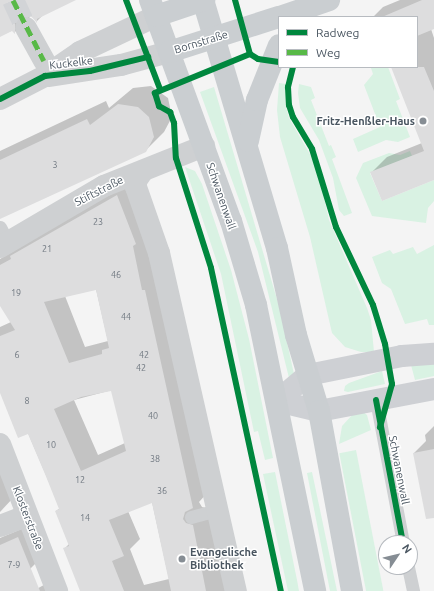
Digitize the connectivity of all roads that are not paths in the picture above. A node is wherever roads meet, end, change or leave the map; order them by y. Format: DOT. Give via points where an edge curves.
graph roads {
  1 [pos="203,0"];
  2 [pos="328,0"];
  3 [pos="153,8"];
  4 [pos="301,13"];
  5 [pos="285,16"];
  6 [pos="278,18"];
  7 [pos="26,28"];
  8 [pos="214,38"];
  9 [pos="278,47"];
  10 [pos="169,52"];
  11 [pos="44,69"];
  12 [pos="0,99"];
  13 [pos="204,146"];
  14 [pos="248,150"];
  15 [pos="142,172"];
  16 [pos="3,239"];
  17 [pos="434,354"];
  18 [pos="308,375"];
  19 [pos="434,389"];
  20 [pos="376,400"];
  21 [pos="278,402"];
  22 [pos="319,411"];
  23 [pos="0,444"];
  24 [pos="217,510"];
  25 [pos="26,516"];
  26 [pos="191,517"];
  27 [pos="0,526"];
  28 [pos="402,535"];
  29 [pos="410,575"];
  30 [pos="57,591"];
  31 [pos="236,591"];
  32 [pos="315,591"];
  33 [pos="352,591"];
  34 [pos="413,591"];
  1 -- 3 [label="main road"];
  1 -- 8 [label="main road"];
  2 -- 4 [label="main road, Bornstraße"];
  3 -- 10 [label="main road, Schwanenwall"];
  3 -- 11 [label="street, Kuckelke" via="80,52"];
  4 -- 5 [label="main road, Bornstraße"];
  6 -- 8 [label="main road, Bornstraße"];
  7 -- 11 [label="street"];
  8 -- 10 [label="main road, Bornstraße"];
  8 -- 14 [label="main road"];
  9 -- 14 [label="main road" via="256,100 248,133"];
  10 -- 11 [label="street, Kuckelke" via="121,65"];
  10 -- 13 [label="main road, Schwanenwall"];
  11 -- 12 [label="street, Kuckelke"];
  13 -- 15 [label="street, Stiftstraße"];
  13 -- 21 [label="main road, Schwanenwall" via="231,221 256,305"];
  14 -- 18 [label="main road" via="277,248 296,335"];
  15 -- 16 [label="street, Stiftstraße" via="104,186"];
  15 -- 24 [label="street" via="136,181 136,187 158,253"];
  17 -- 18 [label="street" via="402,356"];
  18 -- 21 [label="street"];
  18 -- 22 [label="main road"];
  19 -- 20 [label="street"];
  20 -- 22 [label="street"];
  20 -- 28 [label="lane, Schwanenwall"];
  21 -- 22 [label="street"];
  21 -- 32 [label="main road, Schwanenwall"];
  22 -- 33 [label="main road"];
  23 -- 25 [label="street, Klosterstraße"];
  24 -- 26 [label="lane"];
  24 -- 31 [label="street"];
  25 -- 27 [label="street"];
  25 -- 30 [label="street, Klosterstraße"];
  29 -- 34 [label="lane"];
}
